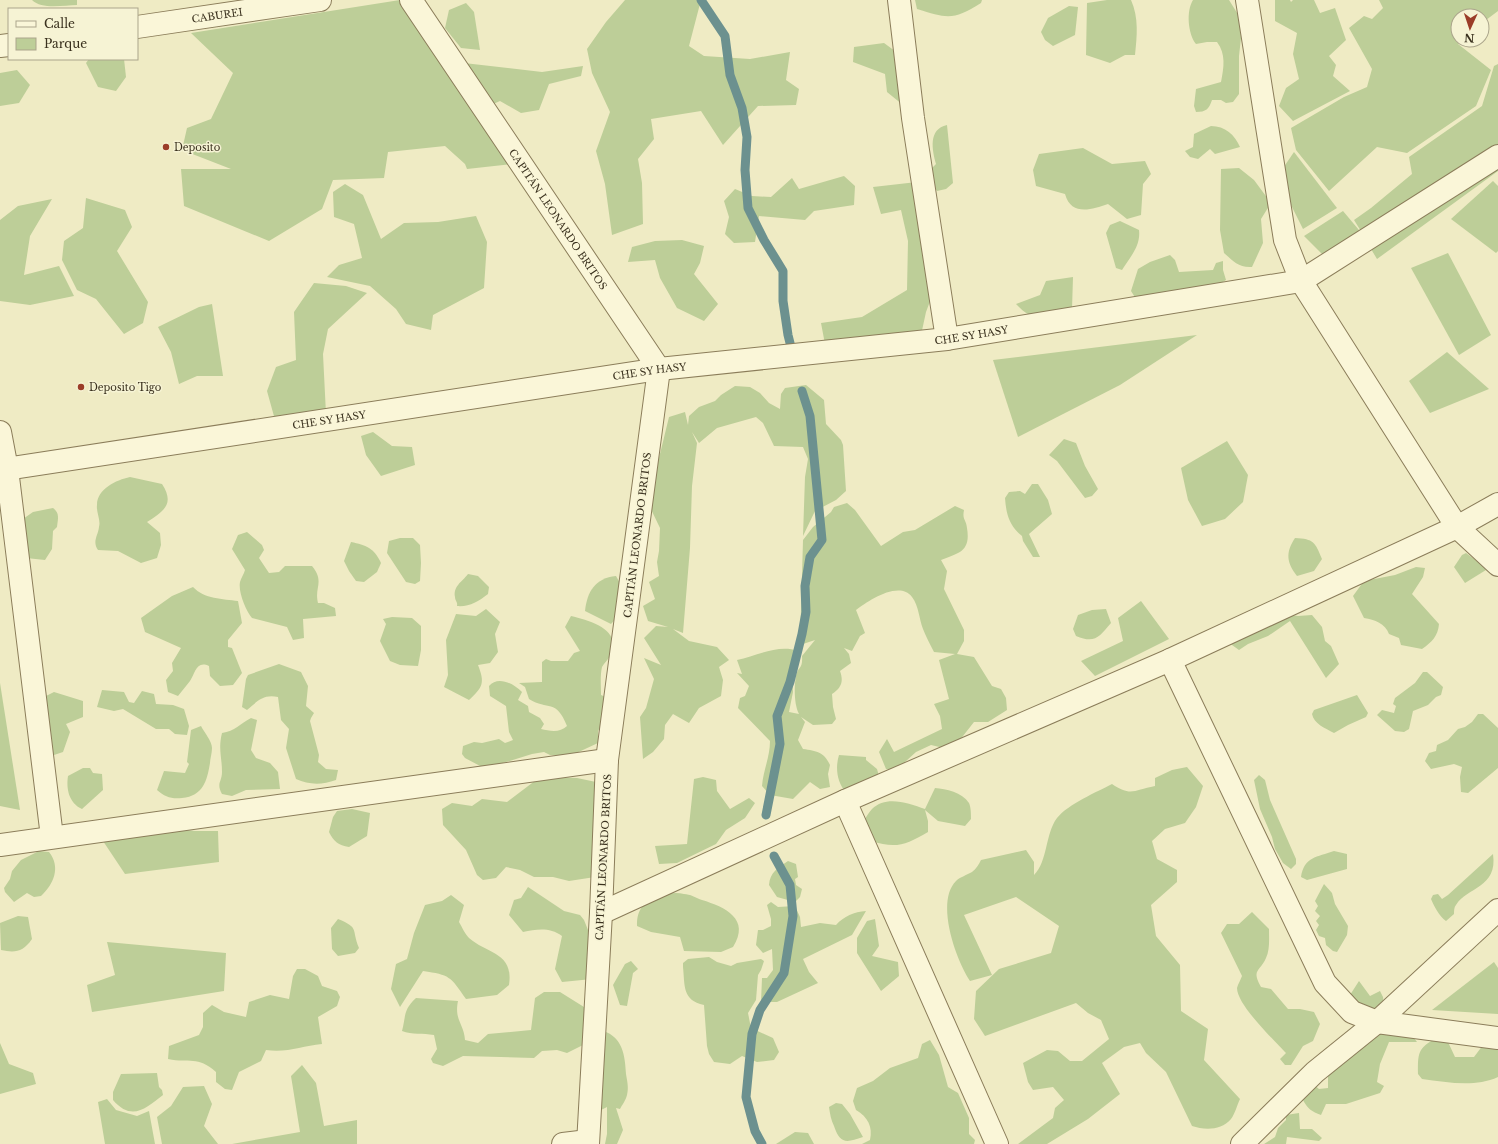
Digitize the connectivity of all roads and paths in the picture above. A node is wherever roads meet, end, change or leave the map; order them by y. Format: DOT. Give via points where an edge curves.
graph roads {
  1 [pos="320,0"];
  2 [pos="411,0"];
  3 [pos="899,0"];
  4 [pos="1247,0"];
  5 [pos="138,27"];
  6 [pos="1498,156"];
  7 [pos="1301,281"];
  8 [pos="947,339"];
  9 [pos="659,369"];
  10 [pos="0,432"];
  11 [pos="4,469"];
  12 [pos="1498,504"];
  13 [pos="1457,528"];
  14 [pos="1498,565"];
  15 [pos="1170,660"];
  16 [pos="607,760"];
  17 [pos="845,801"];
  18 [pos="52,837"];
  19 [pos="0,845"];
  20 [pos="1498,910"];
  21 [pos="601,913"];
  22 [pos="1377,1022"];
  23 [pos="1498,1038"];
  24 [pos="588,1142"];
  25 [pos="564,1144"];
  26 [pos="997,1144"];
  27 [pos="1242,1144"];
  1 -- 5 [label="street, CABUREI"];
  2 -- 9 [label="street, CAPITÁN LEONARDO BRITOS"];
  3 -- 8 [label="street" via="913,118"];
  4 -- 7 [label="street" via="1285,240"];
  6 -- 7 [label="street"];
  7 -- 8 [label="street, CHE SY HASY"];
  7 -- 13 [label="street"];
  8 -- 9 [label="street, CHE SY HASY"];
  9 -- 11 [label="street, CHE SY HASY"];
  9 -- 16 [label="street, CAPITÁN LEONARDO BRITOS"];
  10 -- 11 [label="street"];
  11 -- 18 [label="street"];
  12 -- 13 [label="street"];
  13 -- 14 [label="street"];
  13 -- 15 [label="street"];
  15 -- 17 [label="street"];
  15 -- 22 [label="street" via="1325,983 1352,1012"];
  16 -- 18 [label="street"];
  16 -- 21 [label="street, CAPITÁN LEONARDO BRITOS"];
  17 -- 21 [label="street"];
  17 -- 26 [label="street"];
  18 -- 19 [label="street"];
  20 -- 22 [label="street"];
  21 -- 24 [label="street, CAPITÁN LEONARDO BRITOS"];
  22 -- 23 [label="street"];
  22 -- 27 [label="street" via="1314,1072"];
  24 -- 25 [label="street"];
}
